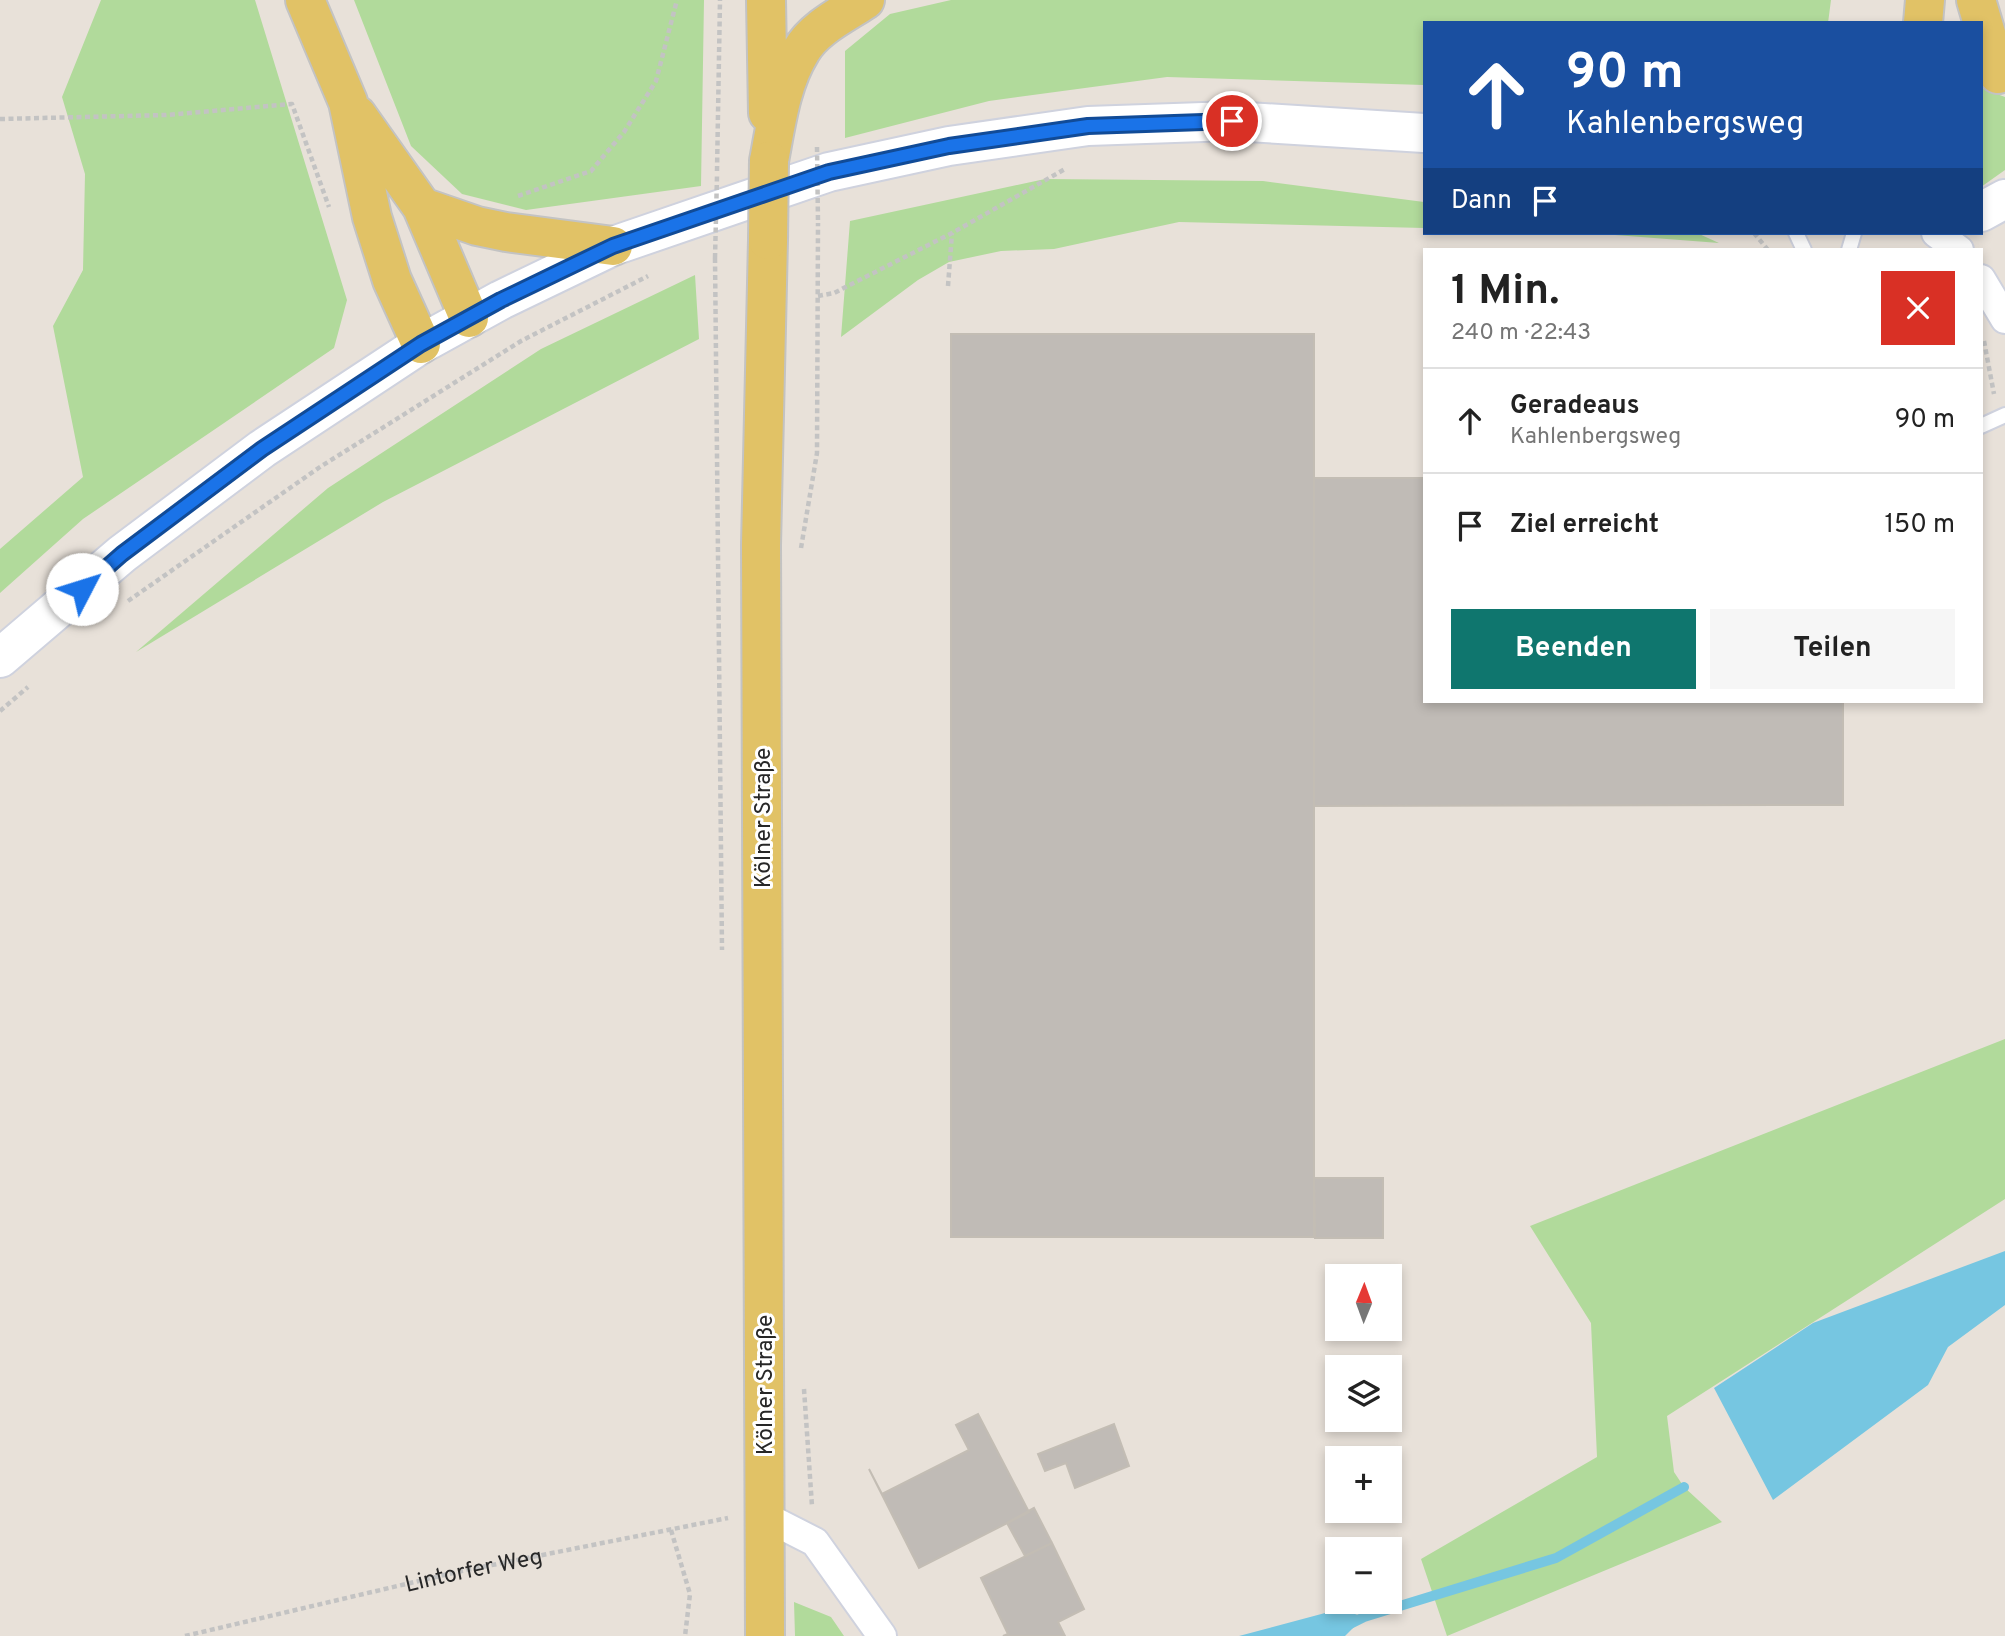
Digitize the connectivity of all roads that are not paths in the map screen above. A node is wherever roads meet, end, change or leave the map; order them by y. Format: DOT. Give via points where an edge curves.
graph roads {
  1 [pos="304,0"];
  2 [pos="766,0"];
  3 [pos="865,0"];
  4 [pos="1925,0"];
  5 [pos="1976,0"];
  6 [pos="1923,21"];
  7 [pos="1981,21"];
  8 [pos="1983,28"];
  9 [pos="1995,75"];
  10 [pos="348,102"];
  11 [pos="1423,133"];
  12 [pos="769,161"];
  13 [pos="2005,199"];
  14 [pos="422,207"];
  15 [pos="1983,211"];
  16 [pos="1939,235"];
  17 [pos="613,246"];
  18 [pos="1956,248"];
  19 [pos="1983,282"];
  20 [pos="469,318"];
  21 [pos="2005,319"];
  22 [pos="421,344"];
  23 [pos="2002,417"];
  24 [pos="1983,425"];
  25 [pos="0,658"];
  26 [pos="764,1516"];
  27 [pos="765,1636"];
  28 [pos="882,1636"];
  1 -- 10 [label="main road"];
  2 -- 12 [label="main road, Kölner Straße"];
  3 -- 12 [label="main road" via="819,31 801,50 783,93"];
  4 -- 6 [label="main road"];
  5 -- 7 [label="main road"];
  8 -- 9 [label="main road"];
  10 -- 14 [label="main road"];
  10 -- 22 [label="main road" via="372,217 392,280"];
  11 -- 17 [label="main road" via="1232,121 1088,126 949,146 829,172"];
  12 -- 26 [label="main road, Kölner Straße, bridge" via="761,545"];
  13 -- 15 [label="main road"];
  14 -- 17 [label="main road" via="477,226"];
  14 -- 20 [label="main road"];
  16 -- 18 [label="street"];
  17 -- 20 [label="main road"];
  19 -- 21 [label="street"];
  20 -- 22 [label="main road"];
  22 -- 25 [label="main road" via="262,449 122,554"];
  23 -- 24 [label="lane"];
  26 -- 27 [label="main road, Kölner Straße"];
  26 -- 28 [label="street" via="815,1542"];
}
